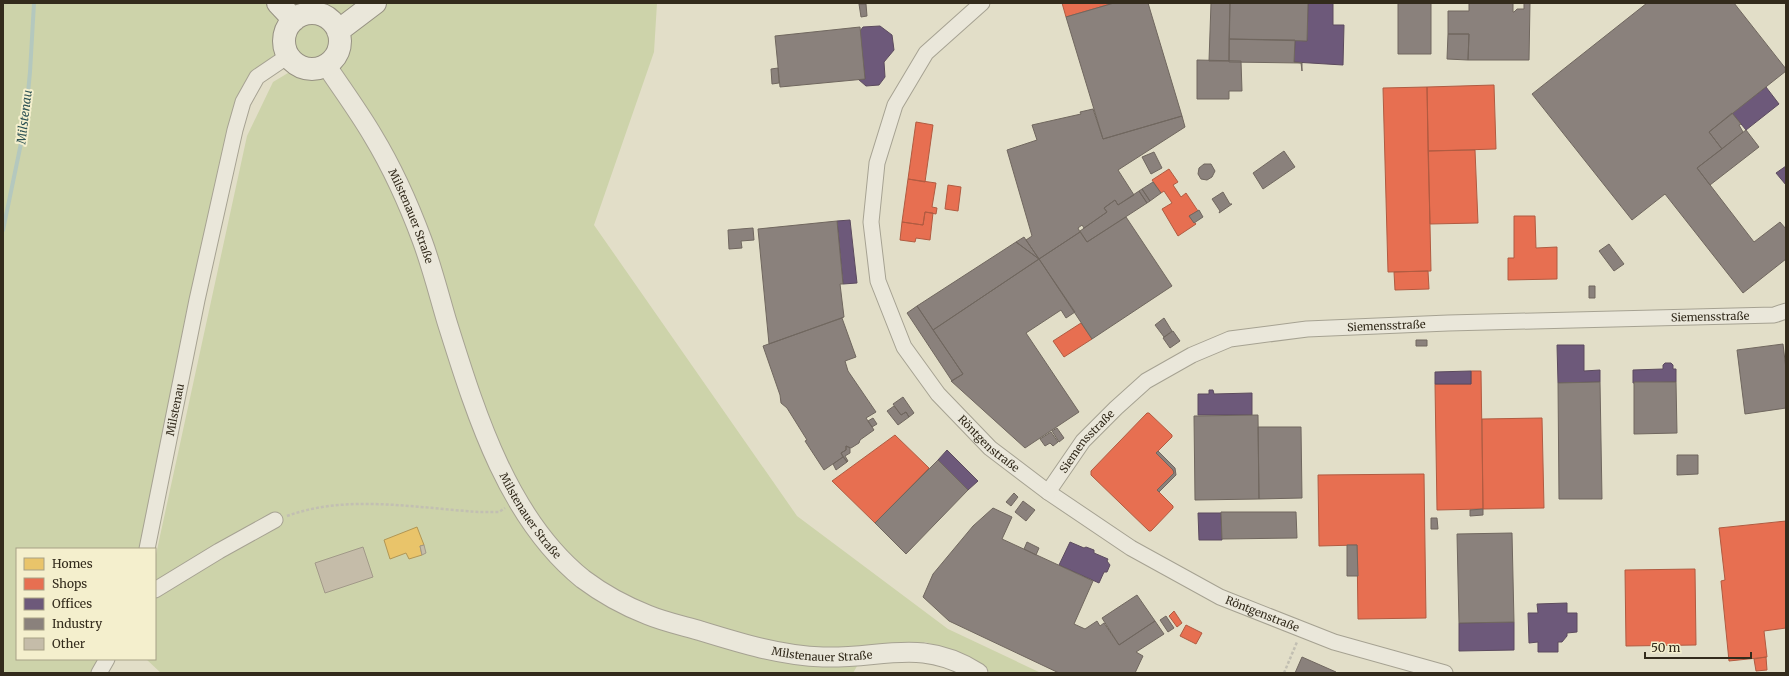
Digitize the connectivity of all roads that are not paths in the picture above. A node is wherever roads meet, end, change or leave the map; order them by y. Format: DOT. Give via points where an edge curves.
graph roads {
  1 [pos="278,3"];
  2 [pos="375,3"];
  3 [pos="982,3"];
  4 [pos="294,20"];
  5 [pos="338,31"];
  6 [pos="288,56"];
  7 [pos="326,66"];
  8 [pos="1786,311"];
  9 [pos="1048,492"];
  10 [pos="275,520"];
  11 [pos="147,548"];
  12 [pos="156,589"];
  13 [pos="106,660"];
  14 [pos="99,673"];
  15 [pos="978,673"];
  16 [pos="1445,673"];
  1 -- 4 [label="main road"];
  2 -- 5 [label="main road"];
  3 -- 9 [label="street, Röntgenstraße" via="926,53 895,105 877,163 871,222 878,281 904,347 938,394 990,448"];
  4 -- 5 [label="main road" via="309,13 320,14 329,19"];
  4 -- 6 [label="main road" via="284,37 284,47"];
  5 -- 7 [label="main road" via="338,51"];
  6 -- 7 [label="main road" via="299,66 308,69"];
  6 -- 11 [label="street, Milstenau" via="257,77 244,102 235,130 197,300"];
  7 -- 15 [label="street, Milstenauer Straße" via="374,137 404,196 423,242 458,357 497,461 532,522 565,562 583,579 627,606 732,641 788,653 823,657 914,651 930,653 945,656"];
  8 -- 9 [label="street, Siemensstraße" via="1774,315 1307,329 1230,339 1192,355 1146,381 1083,442"];
  9 -- 16 [label="street, Röntgenstraße" via="1132,548 1220,597 1334,642"];
  10 -- 12 [label="street"];
  13 -- 14 [label="street"];
}
